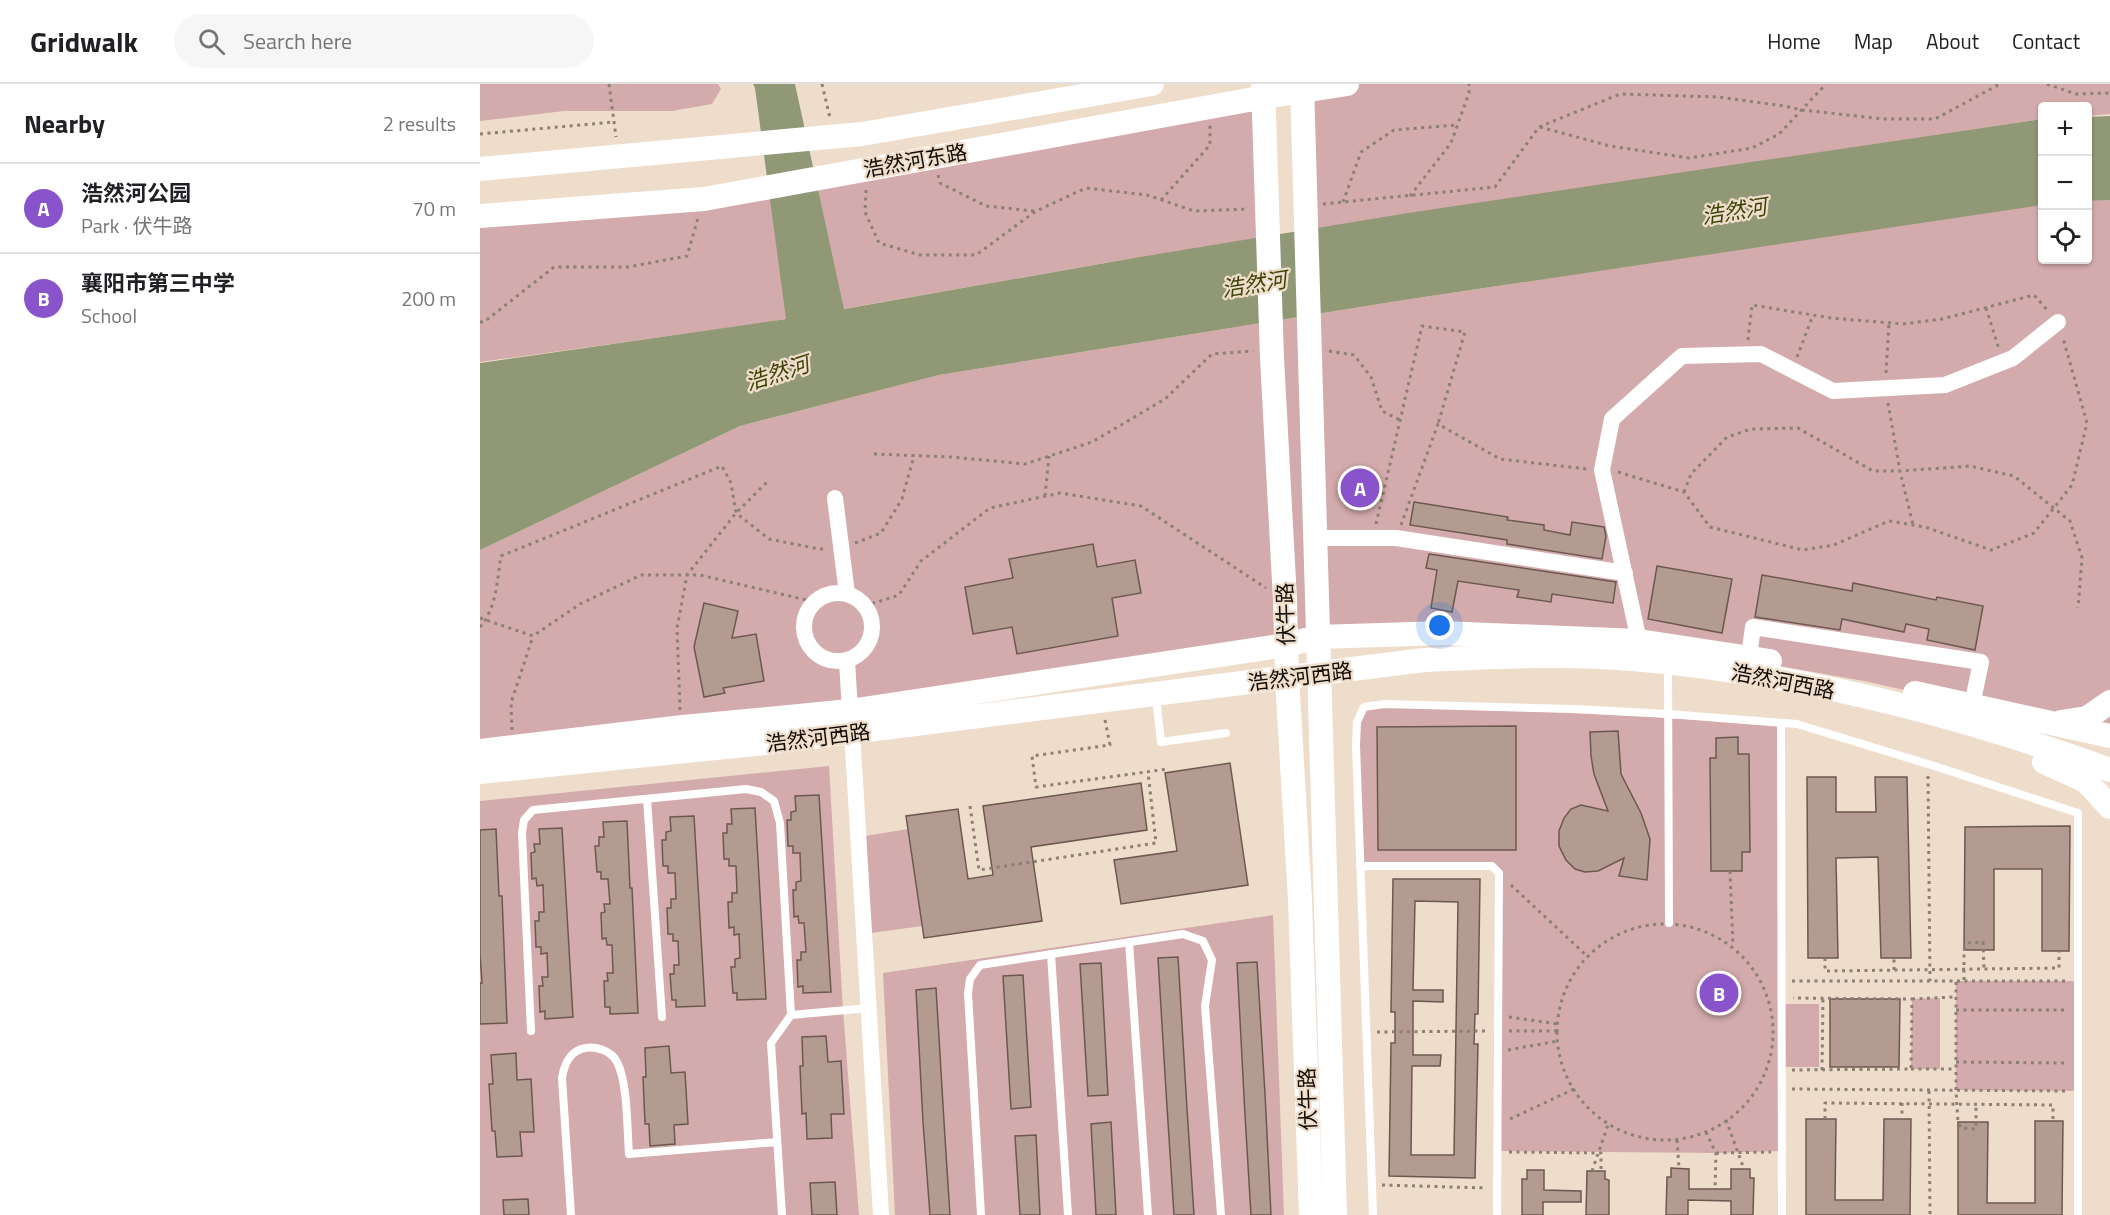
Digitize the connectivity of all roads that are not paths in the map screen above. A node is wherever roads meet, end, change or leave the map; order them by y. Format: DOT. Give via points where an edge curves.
graph roads {
  1 [pos="1152,84"];
  2 [pos="1347,84"];
  3 [pos="1303,87"];
  4 [pos="1264,90"];
  5 [pos="480,169"];
  6 [pos="480,216"];
  7 [pos="2058,322"];
  8 [pos="835,498"];
  9 [pos="1316,538"];
  10 [pos="1625,573"];
  11 [pos="847,594"];
  12 [pos="1318,637"];
  13 [pos="1639,641"];
  14 [pos="1286,645"];
  15 [pos="1749,656"];
  16 [pos="847,661"];
  17 [pos="1668,663"];
  18 [pos="1320,673"];
  19 [pos="1287,678"];
  20 [pos="1156,694"];
  21 [pos="2110,702"];
  22 [pos="1972,705"];
  23 [pos="1668,714"];
  24 [pos="851,722"];
  25 [pos="1781,723"];
  26 [pos="2054,723"];
  27 [pos="1997,732"];
  28 [pos="1226,733"];
  29 [pos="2110,736"];
  30 [pos="480,751"];
  31 [pos="2110,770"];
  32 [pos="480,772"];
  33 [pos="647,799"];
  34 [pos="2110,807"];
  35 [pos="1360,866"];
  36 [pos="1669,923"];
  37 [pos="1129,942"];
  38 [pos="1051,954"];
  39 [pos="869,1008"];
  40 [pos="791,1015"];
  41 [pos="662,1017"];
  42 [pos="531,1031"];
  43 [pos="777,1142"];
  44 [pos="571,1215"];
  45 [pos="782,1215"];
  46 [pos="881,1215"];
  47 [pos="981,1215"];
  48 [pos="1068,1215"];
  49 [pos="1148,1215"];
  50 [pos="1221,1215"];
  51 [pos="1311,1215"];
  52 [pos="1335,1215"];
  53 [pos="1373,1215"];
  54 [pos="1497,1215"];
  55 [pos="1782,1215"];
  56 [pos="2078,1215"];
  1 -- 5 [label="street, 浩然河东路" via="862,134"];
  2 -- 3 [label="street, 浩然河东路"];
  3 -- 4 [label="street, 浩然河东路"];
  3 -- 9 [label="street"];
  4 -- 6 [label="street, 浩然河东路" via="1209,107 704,199"];
  4 -- 14 [label="street, 伏牛路" via="1271,345"];
  7 -- 10 [label="street" via="2013,358 1945,385 1833,391 1761,354 1682,356 1612,419 1602,470"];
  8 -- 11 [label="street"];
  9 -- 10 [label="street" via="1396,538"];
  9 -- 12 [label="street"];
  10 -- 13 [label="street"];
  11 -- 16 [label="street" via="866,606 873,627 866,648"];
  11 -- 16 [label="street" via="836,593 815,602 805,622 808,644 815,653 836,662"];
  12 -- 13 [label="street, 浩然河西路" via="1442,633"];
  12 -- 14 [label="street, 浩然河西路"];
  12 -- 18 [label="street"];
  13 -- 15 [label="street, 浩然河西路"];
  14 -- 19 [label="street, 伏牛路"];
  14 -- 24 [label="street, 浩然河西路"];
  15 -- 22 [label="street, 浩然河西路"];
  15 -- 22 [label="street" via="1753,627 1981,662"];
  16 -- 24 [label="street"];
  17 -- 18 [label="street, 浩然河西路" via="1505,656 1424,660"];
  17 -- 23 [label="lane"];
  17 -- 27 [label="street, 浩然河西路" via="1857,695"];
  18 -- 19 [label="street, 浩然河西路"];
  18 -- 52 [label="street"];
  19 -- 20 [label="street, 浩然河西路"];
  19 -- 51 [label="street, 伏牛路" via="1300,900"];
  20 -- 24 [label="street, 浩然河西路"];
  20 -- 28 [label="lane" via="1161,742"];
  21 -- 26 [label="street" via="2087,718"];
  22 -- 26 [label="street, 浩然河西路"];
  23 -- 25 [label="lane"];
  23 -- 35 [label="lane" via="1384,704 1364,707 1357,722 1356,745"];
  23 -- 36 [label="lane"];
  24 -- 30 [label="street, 浩然河西路" via="683,726"];
  24 -- 32 [label="street, 浩然河西路" via="765,743"];
  24 -- 39 [label="street"];
  25 -- 55 [label="lane"];
  25 -- 56 [label="lane" via="1797,724 2078,813"];
  26 -- 29 [label="street, 浩然河西路"];
  27 -- 31 [label="street, 浩然河西路"];
  27 -- 34 [label="street" via="2017,750 2086,781"];
  33 -- 40 [label="lane" via="746,789 761,792 774,801 780,823"];
  33 -- 41 [label="lane"];
  33 -- 42 [label="lane" via="533,810 524,820"];
  35 -- 53 [label="lane"];
  35 -- 54 [label="lane" via="1492,866 1499,873"];
  37 -- 38 [label="lane"];
  37 -- 49 [label="lane"];
  37 -- 50 [label="lane" via="1183,934 1203,941 1212,960 1205,1006"];
  38 -- 47 [label="lane" via="980,965 970,979"];
  38 -- 48 [label="lane"];
  39 -- 40 [label="lane"];
  39 -- 46 [label="street"];
  40 -- 43 [label="lane" via="771,1042"];
  43 -- 44 [label="lane" via="629,1154 624,1088 617,1061 599,1048 576,1051 565,1064 562,1078"];
  43 -- 45 [label="lane"];
}
